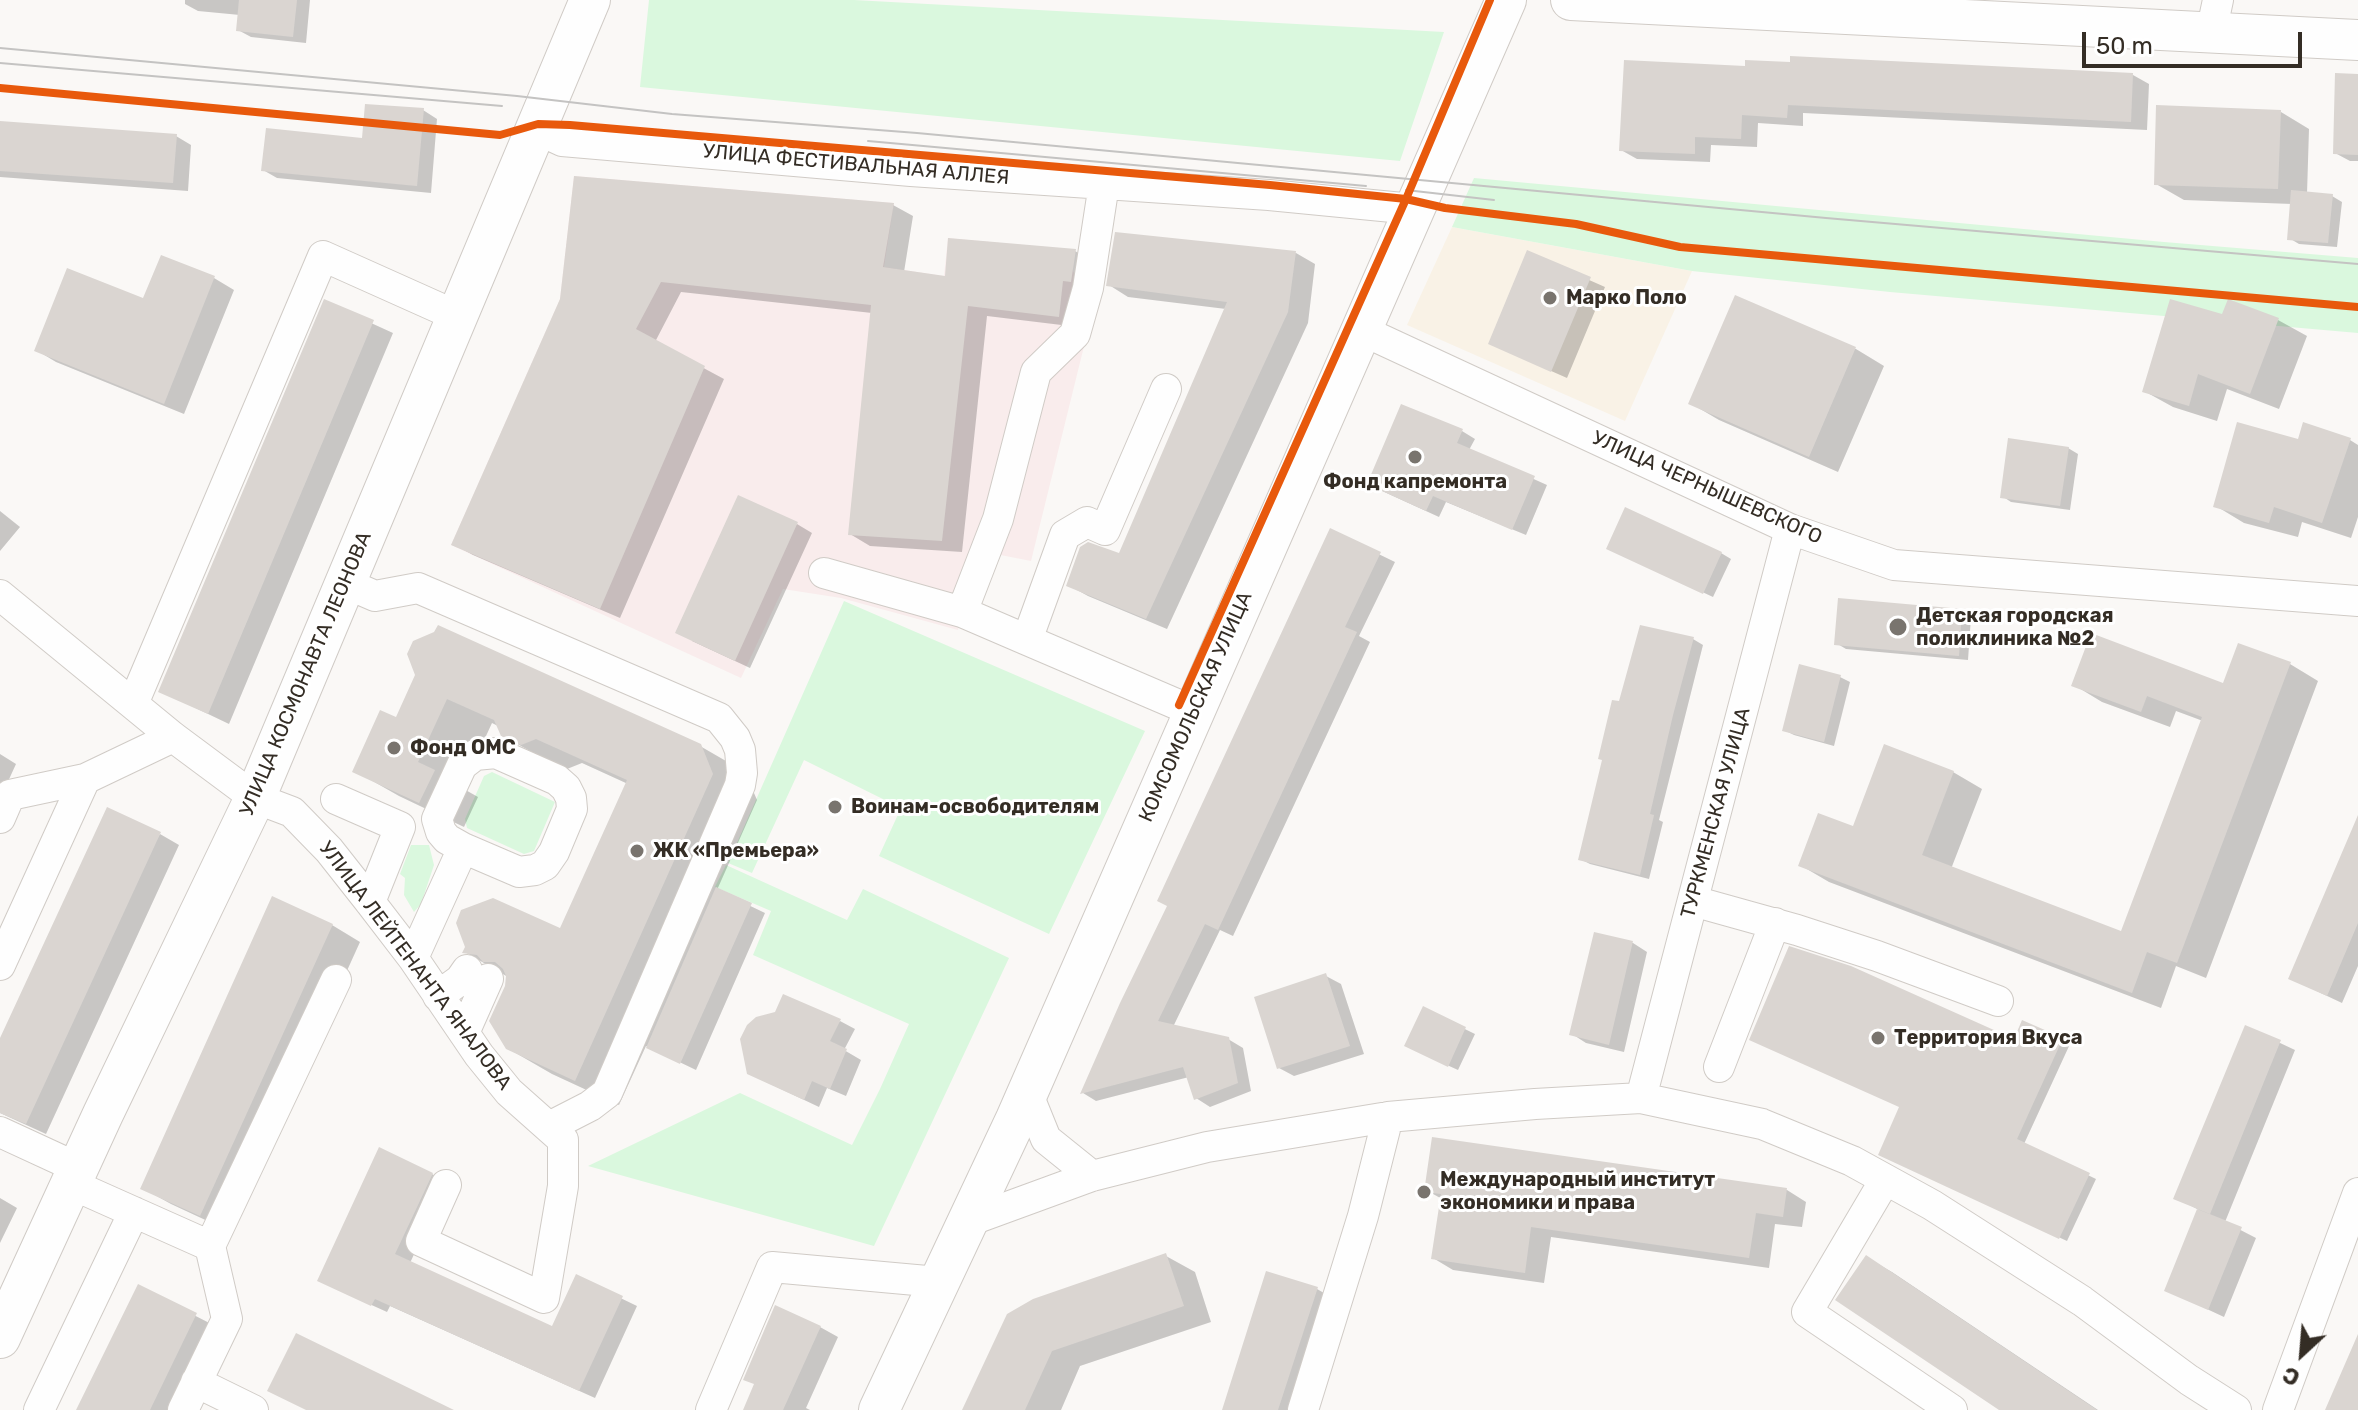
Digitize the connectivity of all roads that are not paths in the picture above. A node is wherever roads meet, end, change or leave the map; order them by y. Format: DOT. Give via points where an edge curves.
graph roads {
  1 [pos="590,0"];
  2 [pos="1506,0"];
  3 [pos="1571,0"];
  4 [pos="2062,0"];
  5 [pos="2215,14"];
  6 [pos="2358,15"];
  7 [pos="2358,40"];
  8 [pos="550,132"];
  9 [pos="1104,184"];
  10 [pos="1401,208"];
  11 [pos="457,316"];
  12 [pos="1361,330"];
  13 [pos="1166,389"];
  14 [pos="1790,529"];
  15 [pos="824,573"];
  16 [pos="345,583"];
  17 [pos="0,595"];
  18 [pos="2358,601"];
  19 [pos="962,612"];
  20 [pos="1027,640"];
  21 [pos="133,704"];
  22 [pos="1195,712"];
  23 [pos="173,737"];
  24 [pos="85,779"];
  25 [pos="255,798"];
  26 [pos="336,799"];
  27 [pos="0,818"];
  28 [pos="463,848"];
  29 [pos="1693,901"];
  30 [pos="370,902"];
  31 [pos="1775,923"];
  32 [pos="413,958"];
  33 [pos="0,965"];
  34 [pos="336,980"];
  35 [pos="438,996"];
  36 [pos="1998,1001"];
  37 [pos="464,1033"];
  38 [pos="1719,1067"];
  39 [pos="1027,1092"];
  40 [pos="1641,1098"];
  41 [pos="1388,1117"];
  42 [pos="549,1127"];
  43 [pos="0,1132"];
  44 [pos="74,1176"];
  45 [pos="1092,1176"];
  46 [pos="1885,1180"];
  47 [pos="446,1185"];
  48 [pos="2358,1193"];
  49 [pos="134,1212"];
  50 [pos="969,1221"];
  51 [pos="210,1246"];
  52 [pos="938,1282"];
  53 [pos="0,1338"];
  54 [pos="196,1382"];
  55 [pos="39,1410"];
  56 [pos="183,1410"];
  57 [pos="253,1410"];
  58 [pos="711,1410"];
  59 [pos="879,1410"];
  60 [pos="1303,1410"];
  61 [pos="1952,1410"];
  62 [pos="2236,1410"];
  63 [pos="2278,1410"];
  1 -- 8 [label="main road, УЛИЦА КОСМОНАВТА ЛЕОНОВА"];
  2 -- 10 [label="main road, КОМСОМОЛЬСКАЯ УЛИЦА"];
  3 -- 5 [label="main road"];
  4 -- 5 [label="main road"];
  5 -- 6 [label="main road"];
  5 -- 7 [label="main road"];
  8 -- 9 [label="street, УЛИЦА ФЕСТИВАЛЬНАЯ АЛЛЕЯ" via="911,171"];
  8 -- 11 [label="main road, УЛИЦА КОСМОНАВТА ЛЕОНОВА"];
  9 -- 10 [label="street, УЛИЦА ФЕСТИВАЛЬНАЯ АЛЛЕЯ"];
  9 -- 19 [label="street" via="1088,288 1075,334 1036,372 998,519"];
  10 -- 12 [label="main road, КОМСОМОЛЬСКАЯ УЛИЦА"];
  11 -- 16 [label="main road, УЛИЦА КОСМОНАВТА ЛЕОНОВА"];
  11 -- 21 [label="street" via="323,256"];
  12 -- 14 [label="street, УЛИЦА ЧЕРНЫШЕВСКОГО"];
  12 -- 22 [label="main road, КОМСОМОЛЬСКАЯ УЛИЦА"];
  13 -- 20 [label="street" via="1105,530 1087,522 1065,535"];
  14 -- 18 [label="street, УЛИЦА ЧЕРНЫШЕВСКОГО" via="1894,565"];
  14 -- 29 [label="street, ТУРКМЕНСКАЯ УЛИЦА"];
  15 -- 19 [label="street"];
  16 -- 25 [label="main road, УЛИЦА КОСМОНАВТА ЛЕОНОВА"];
  16 -- 42 [label="street" via="375,596 418,588 719,718 740,750 740,785 607,1093"];
  17 -- 21 [label="street, УЛИЦА ЛЕЙТЕНАНТА ЯНАЛОВА"];
  19 -- 20 [label="street"];
  20 -- 22 [label="street"];
  21 -- 23 [label="street, УЛИЦА ЛЕЙТЕНАНТА ЯНАЛОВА"];
  22 -- 39 [label="main road, КОМСОМОЛЬСКАЯ УЛИЦА"];
  23 -- 24 [label="street"];
  23 -- 25 [label="street, УЛИЦА ЛЕЙТЕНАНТА ЯНАЛОВА"];
  24 -- 27 [label="street" via="10,795"];
  24 -- 33 [label="street"];
  25 -- 30 [label="street, УЛИЦА ЛЕЙТЕНАНТА ЯНАЛОВА" via="292,812"];
  25 -- 44 [label="main road, УЛИЦА КОСМОНАВТА ЛЕОНОВА"];
  26 -- 30 [label="street" via="400,827"];
  28 -- 28 [label="street" via="519,872 545,865 569,820 571,798 566,788 496,753 475,755 462,765 437,819 447,839"];
  28 -- 32 [label="street"];
  29 -- 31 [label="street"];
  29 -- 40 [label="street, ТУРКМЕНСКАЯ УЛИЦА"];
  30 -- 32 [label="street, УЛИЦА ЛЕЙТЕНАНТА ЯНАЛОВА"];
  31 -- 36 [label="street"];
  31 -- 38 [label="street"];
  32 -- 35 [label="street, УЛИЦА ЛЕЙТЕНАНТА ЯНАЛОВА"];
  34 -- 51 [label="street"];
  35 -- 37 [label="street, УЛИЦА ЛЕЙТЕНАНТА ЯНАЛОВА"];
  35 -- 37 [label="street" via="477,975"];
  37 -- 42 [label="street, УЛИЦА ЛЕЙТЕНАНТА ЯНАЛОВА" via="509,1092"];
  39 -- 45 [label="street" via="1046,1139"];
  39 -- 50 [label="main road, КОМСОМОЛЬСКАЯ УЛИЦА"];
  40 -- 41 [label="street"];
  40 -- 46 [label="street" via="1762,1124"];
  41 -- 45 [label="street" via="1207,1147"];
  41 -- 60 [label="street"];
  42 -- 47 [label="street, УЛИЦА ЛЕЙТЕНАНТА ЯНАЛОВА" via="563,1140 563,1186 544,1298 421,1241"];
  43 -- 44 [label="street"];
  44 -- 49 [label="street"];
  44 -- 53 [label="main road, УЛИЦА КОСМОНАВТА ЛЕОНОВА"];
  45 -- 50 [label="street"];
  46 -- 61 [label="street" via="1807,1312"];
  46 -- 62 [label="street" via="2082,1301"];
  48 -- 63 [label="street"];
  49 -- 51 [label="street"];
  49 -- 55 [label="street"];
  50 -- 52 [label="main road, КОМСОМОЛЬСКАЯ УЛИЦА"];
  51 -- 54 [label="street" via="227,1319"];
  52 -- 58 [label="street" via="772,1267"];
  52 -- 59 [label="main road, КОМСОМОЛЬСКАЯ УЛИЦА"];
  54 -- 56 [label="street"];
  54 -- 57 [label="street"];
}
